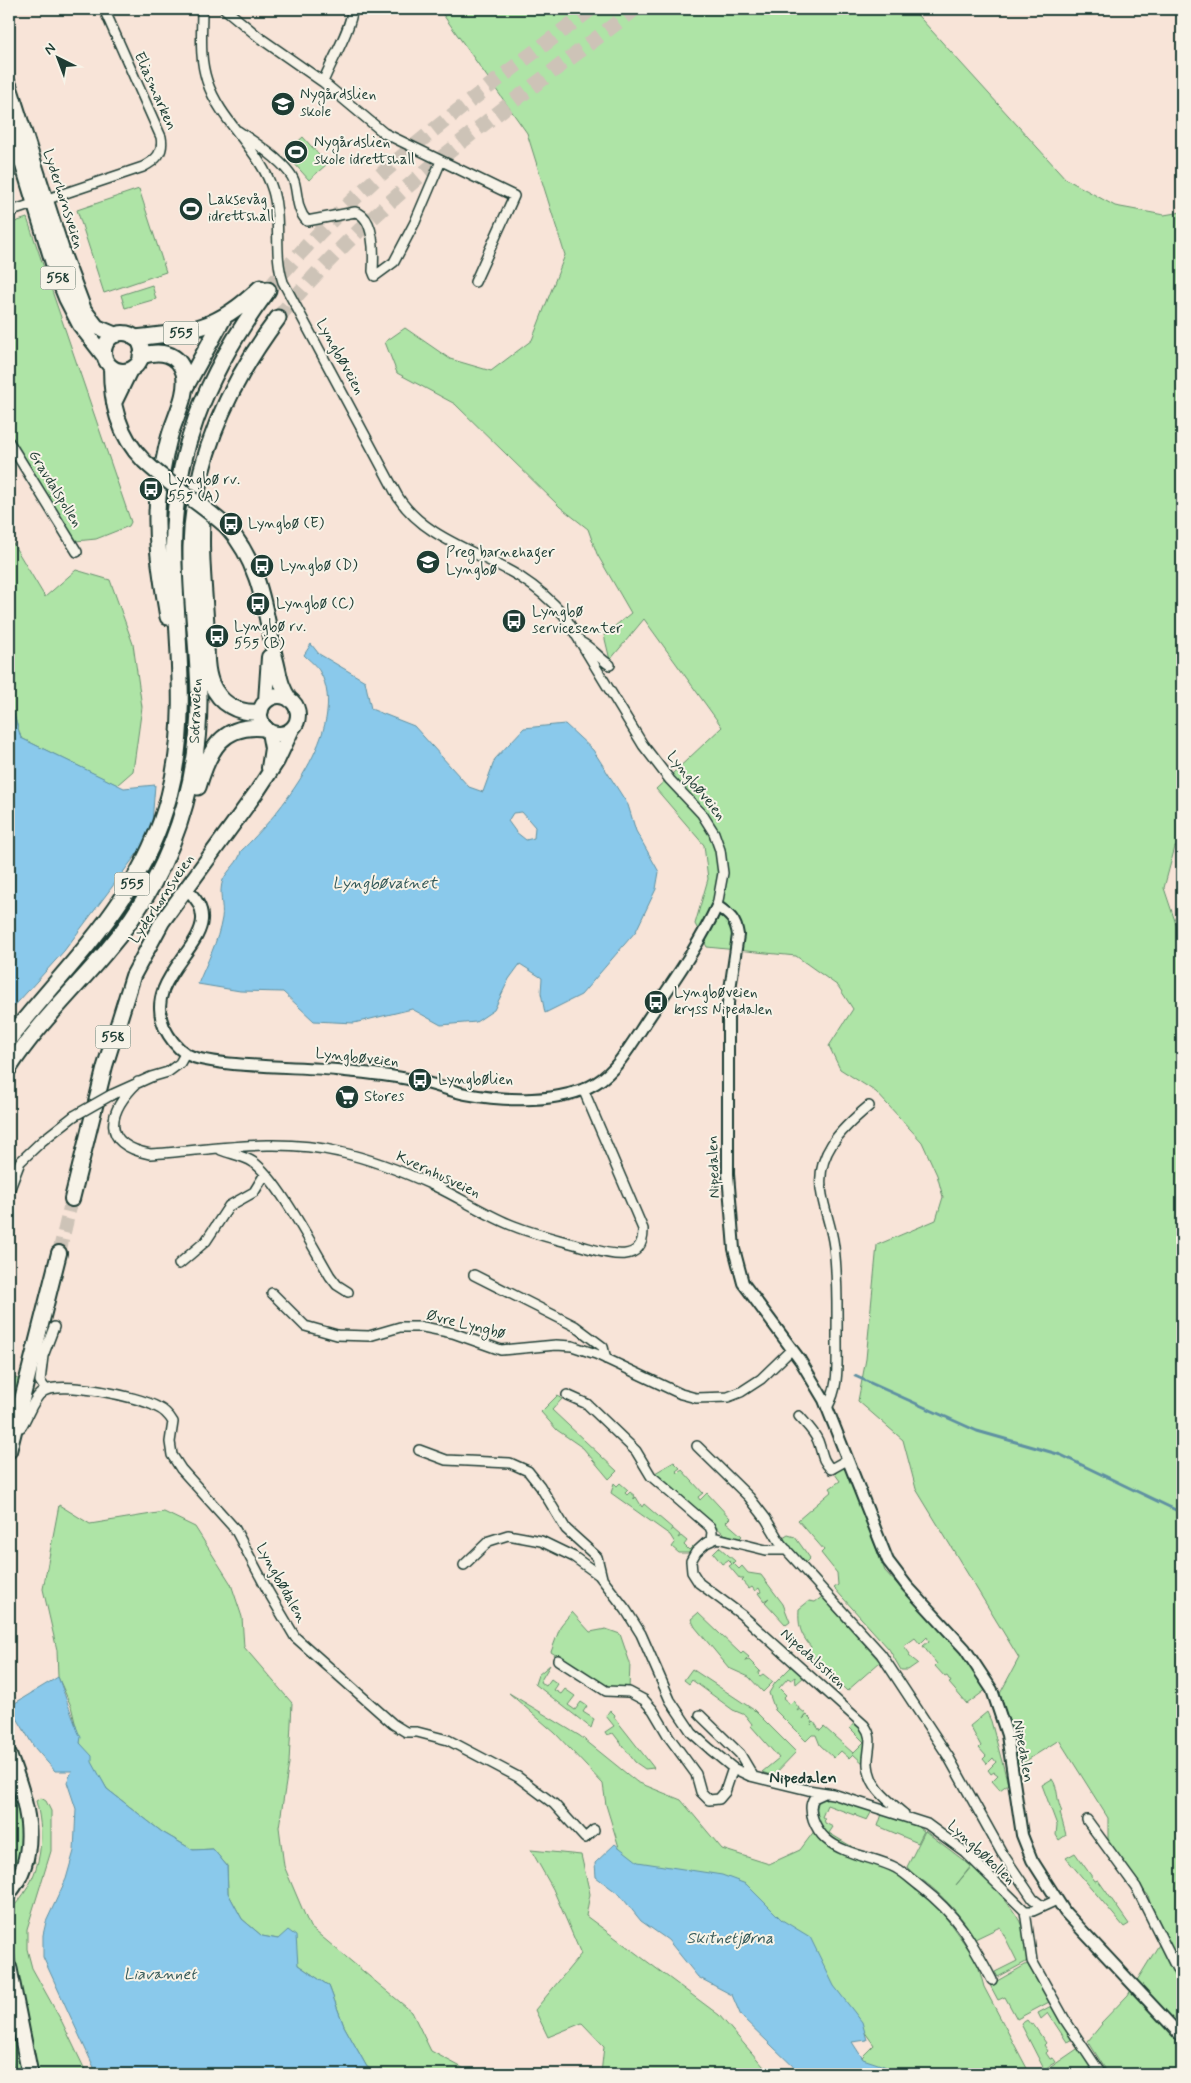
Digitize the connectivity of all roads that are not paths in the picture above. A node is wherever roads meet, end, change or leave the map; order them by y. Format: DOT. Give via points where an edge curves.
graph roads {
  1 [pos="104,9"];
  2 [pos="202,9"];
  3 [pos="225,9"];
  4 [pos="352,9"];
  5 [pos="323,82"];
  6 [pos="9,85"];
  7 [pos="9,120"];
  8 [pos="234,128"];
  9 [pos="441,161"];
  10 [pos="40,201"];
  11 [pos="9,212"];
  12 [pos="475,282"];
  13 [pos="224,317"];
  14 [pos="278,318"];
  15 [pos="116,335"];
  16 [pos="135,338"];
  17 [pos="141,356"];
  18 [pos="108,361"];
  19 [pos="130,370"];
  20 [pos="184,389"];
  21 [pos="113,406"];
  22 [pos="9,442"];
  23 [pos="207,448"];
  24 [pos="77,552"];
  25 [pos="269,629"];
  26 [pos="580,642"];
  27 [pos="610,665"];
  28 [pos="182,695"];
  29 [pos="290,700"];
  30 [pos="263,706"];
  31 [pos="292,729"];
  32 [pos="267,730"];
  33 [pos="267,774"];
  34 [pos="162,867"];
  35 [pos="186,889"];
  36 [pos="718,906"];
  37 [pos="9,1039"];
  38 [pos="185,1054"];
  39 [pos="9,1068"];
  40 [pos="138,1082"];
  41 [pos="583,1089"];
  42 [pos="869,1106"];
  43 [pos="218,1150"];
  44 [pos="265,1174"];
  45 [pos="9,1191"];
  46 [pos="72,1199"];
  47 [pos="58,1253"];
  48 [pos="179,1264"];
  49 [pos="474,1275"];
  50 [pos="348,1292"];
  51 [pos="272,1293"];
  52 [pos="54,1327"];
  53 [pos="792,1350"];
  54 [pos="38,1354"];
  55 [pos="606,1359"];
  56 [pos="46,1390"];
  57 [pos="567,1395"];
  58 [pos="827,1408"];
  59 [pos="799,1416"];
  60 [pos="15,1426"];
  61 [pos="697,1446"];
  62 [pos="419,1450"];
  63 [pos="9,1451"];
  64 [pos="847,1460"];
  65 [pos="711,1540"];
  66 [pos="786,1550"];
  67 [pos="464,1564"];
  68 [pos="602,1578"];
  69 [pos="558,1660"];
  70 [pos="700,1715"];
  71 [pos="9,1755"];
  72 [pos="733,1768"];
  73 [pos="755,1778"];
  74 [pos="825,1792"];
  75 [pos="906,1816"];
  76 [pos="1087,1820"];
  77 [pos="594,1830"];
  78 [pos="9,1893"];
  79 [pos="1057,1900"];
  80 [pos="1042,1906"];
  81 [pos="1025,1911"];
  82 [pos="9,1969"];
  83 [pos="1182,1978"];
  84 [pos="992,1980"];
  85 [pos="1182,2037"];
  86 [pos="30,2074"];
  87 [pos="1101,2074"];
  1 -- 10 [label="street, Eliasmarken" via="162,137 161,151 153,162 143,167"];
  2 -- 8 [label="street, Lyngbøveien" via="201,50 207,81"];
  3 -- 5 [label="street"];
  4 -- 5 [label="street" via="352,20"];
  5 -- 9 [label="street" via="384,133"];
  6 -- 10 [label="main road, Lyderhornsveien / 558"];
  7 -- 10 [label="main road, Lyderhornsveien / 558"];
  8 -- 9 [label="street" via="279,162 294,179 300,210 307,221 355,212 362,214 370,234 374,274 378,276 394,262"];
  8 -- 26 [label="street, Lyngbøveien" via="273,191 278,260 283,282 405,507 437,533 537,589 564,615"];
  9 -- 12 [label="street" via="514,196"];
  10 -- 11 [label="street"];
  10 -- 15 [label="main road, Lyderhornsveien / 558" via="84,310 97,327"];
  10 -- 18 [label="main road, Lyderhornsveien / 558" via="66,298 80,325"];
  13 -- 16 [label="highway, 555" via="180,334"];
  13 -- 20 [label="highway, 555"];
  13 -- 28 [label="highway, Sotraveien / 555" via="264,289 216,370 201,402 182,463 173,538"];
  14 -- 23 [label="highway, Sotraveien / 555" via="232,388"];
  15 -- 16 [label="main road, 558"];
  15 -- 18 [label="main road" via="107,343"];
  16 -- 17 [label="main road"];
  17 -- 19 [label="main road"];
  17 -- 20 [label="highway, 555" via="162,352 173,357 184,373"];
  18 -- 19 [label="main road" via="120,371"];
  18 -- 21 [label="main road, 558"];
  19 -- 21 [label="main road"];
  20 -- 28 [label="highway, 555" via="169,437 158,504 163,584"];
  21 -- 25 [label="main road, 558, bridge" via="125,438 144,462 227,527 244,550 254,571"];
  22 -- 24 [label="street, Gravdalspollen"];
  23 -- 30 [label="highway, 555" via="203,551 209,674 215,689 232,708 245,712"];
  23 -- 34 [label="highway, Sotraveien / 555" via="197,494 191,548 198,723 185,805"];
  25 -- 29 [label="main road, 558" via="280,683"];
  25 -- 30 [label="main road, 558"];
  26 -- 27 [label="street, Lyngbøveien" via="590,646 600,660"];
  26 -- 36 [label="street, Lyngbøveien" via="643,745 702,814 714,833 723,872"];
  28 -- 37 [label="highway, Sotraveien / 555" via="176,768 161,821 145,860 94,940"];
  29 -- 30 [label="main road" via="278,696"];
  29 -- 31 [label="main road, 558" via="298,717"];
  30 -- 32 [label="main road, 558" via="260,718"];
  31 -- 32 [label="main road" via="280,734"];
  31 -- 33 [label="main road, Lyderhornsveien / 558"];
  32 -- 33 [label="main road, Lyderhornsveien / 558" via="272,748"];
  32 -- 34 [label="highway, 555" via="238,729 224,737 211,751 181,840"];
  33 -- 35 [label="main road, Lyderhornsveien / 558"];
  34 -- 39 [label="highway, Sotraveien / 555" via="130,921"];
  35 -- 38 [label="street" via="200,904 204,915 194,941 168,978 160,1004 166,1031"];
  35 -- 46 [label="main road, Lyderhornsveien / 558" via="152,939 125,996"];
  36 -- 41 [label="street, Lyngbøveien" via="696,946 630,1045 607,1074"];
  36 -- 53 [label="street, Nipedalen" via="737,924 738,935 728,1003 728,1174 735,1256 748,1290"];
  38 -- 40 [label="street" via="180,1063 168,1072"];
  38 -- 41 [label="street, Lyngbøveien" via="208,1062 393,1076 466,1094 508,1099 559,1096"];
  40 -- 43 [label="street, Kvernhusveien" via="122,1099 113,1118 112,1128 126,1146 150,1154"];
  40 -- 45 [label="street, bridge" via="74,1116 48,1135 20,1162"];
  41 -- 43 [label="street, Kvernhusveien" via="643,1229 640,1244 630,1253 615,1254 527,1231 421,1180 339,1152 283,1145"];
  42 -- 58 [label="street" via="833,1139 821,1174 837,1275 837,1385"];
  43 -- 44 [label="street" via="250,1159"];
  44 -- 48 [label="street" via="254,1192 229,1206 206,1241"];
  44 -- 50 [label="street" via="336,1285"];
  47 -- 54 [label="main road"];
  49 -- 55 [label="street" via="575,1326 603,1347"];
  51 -- 55 [label="street, Øvre Lyngbø" via="305,1326 337,1335 369,1336 400,1327 423,1327 453,1333 501,1350 564,1345 584,1349"];
  52 -- 54 [label="street"];
  53 -- 55 [label="street, Øvre Lyngbø" via="751,1386 732,1396 716,1398 681,1394"];
  53 -- 58 [label="street, Nipedalen"];
  54 -- 56 [label="street" via="40,1381"];
  54 -- 60 [label="main road"];
  56 -- 60 [label="street" via="38,1397 21,1427"];
  56 -- 77 [label="street, Lyngbødalen" via="73,1388 123,1396 152,1404 168,1415 174,1426 170,1442 172,1454 181,1470 235,1529 295,1637 384,1718 402,1730 437,1736 463,1747 518,1776 554,1804 584,1838"];
  57 -- 65 [label="street" via="587,1404 636,1451 651,1476 710,1527"];
  58 -- 64 [label="street, Nipedalen"];
  59 -- 64 [label="street" via="813,1431 822,1451 822,1460 831,1469"];
  60 -- 63 [label="main road"];
  61 -- 66 [label="street" via="749,1497"];
  62 -- 68 [label="street, Lyngbøkollen" via="446,1460 504,1462 528,1471 566,1529 597,1557"];
  64 -- 79 [label="street, Nipedalen" via="888,1561 965,1649 992,1690 1007,1735 1026,1847"];
  65 -- 66 [label="street" via="723,1539 766,1550"];
  65 -- 75 [label="street, Nipedalsstien" via="700,1547 691,1561 695,1578 742,1615 864,1725 871,1737 868,1766 873,1784"];
  66 -- 80 [label="street" via="888,1664 964,1784 1002,1854 1033,1899"];
  67 -- 68 [label="street, Lyngbøkollen" via="489,1542 508,1535 553,1546"];
  68 -- 72 [label="street, Lyngbøkollen" via="637,1626 664,1690 683,1722"];
  69 -- 72 [label="street" via="606,1691 629,1692 644,1700 696,1774 705,1797 720,1799"];
  70 -- 73 [label="street" via="740,1754"];
  71 -- 78 [label="main road" via="27,1813 29,1844 22,1873"];
  72 -- 73 [label="street, Lyngbøkollen"];
  73 -- 74 [label="street, Lyngbøkollen"];
  74 -- 75 [label="street, Lyngbøkollen"];
  74 -- 84 [label="street" via="814,1798 811,1806 821,1834 835,1845 897,1868 942,1904 963,1929"];
  75 -- 81 [label="street, Lyngbøkollen" via="927,1824 965,1852"];
  76 -- 83 [label="street" via="1136,1887"];
  79 -- 80 [label="street"];
  79 -- 85 [label="street, Nipedalen"];
  80 -- 81 [label="street"];
  81 -- 87 [label="street" via="1032,1961 1065,2020"];
  82 -- 86 [label="highway"];
}
